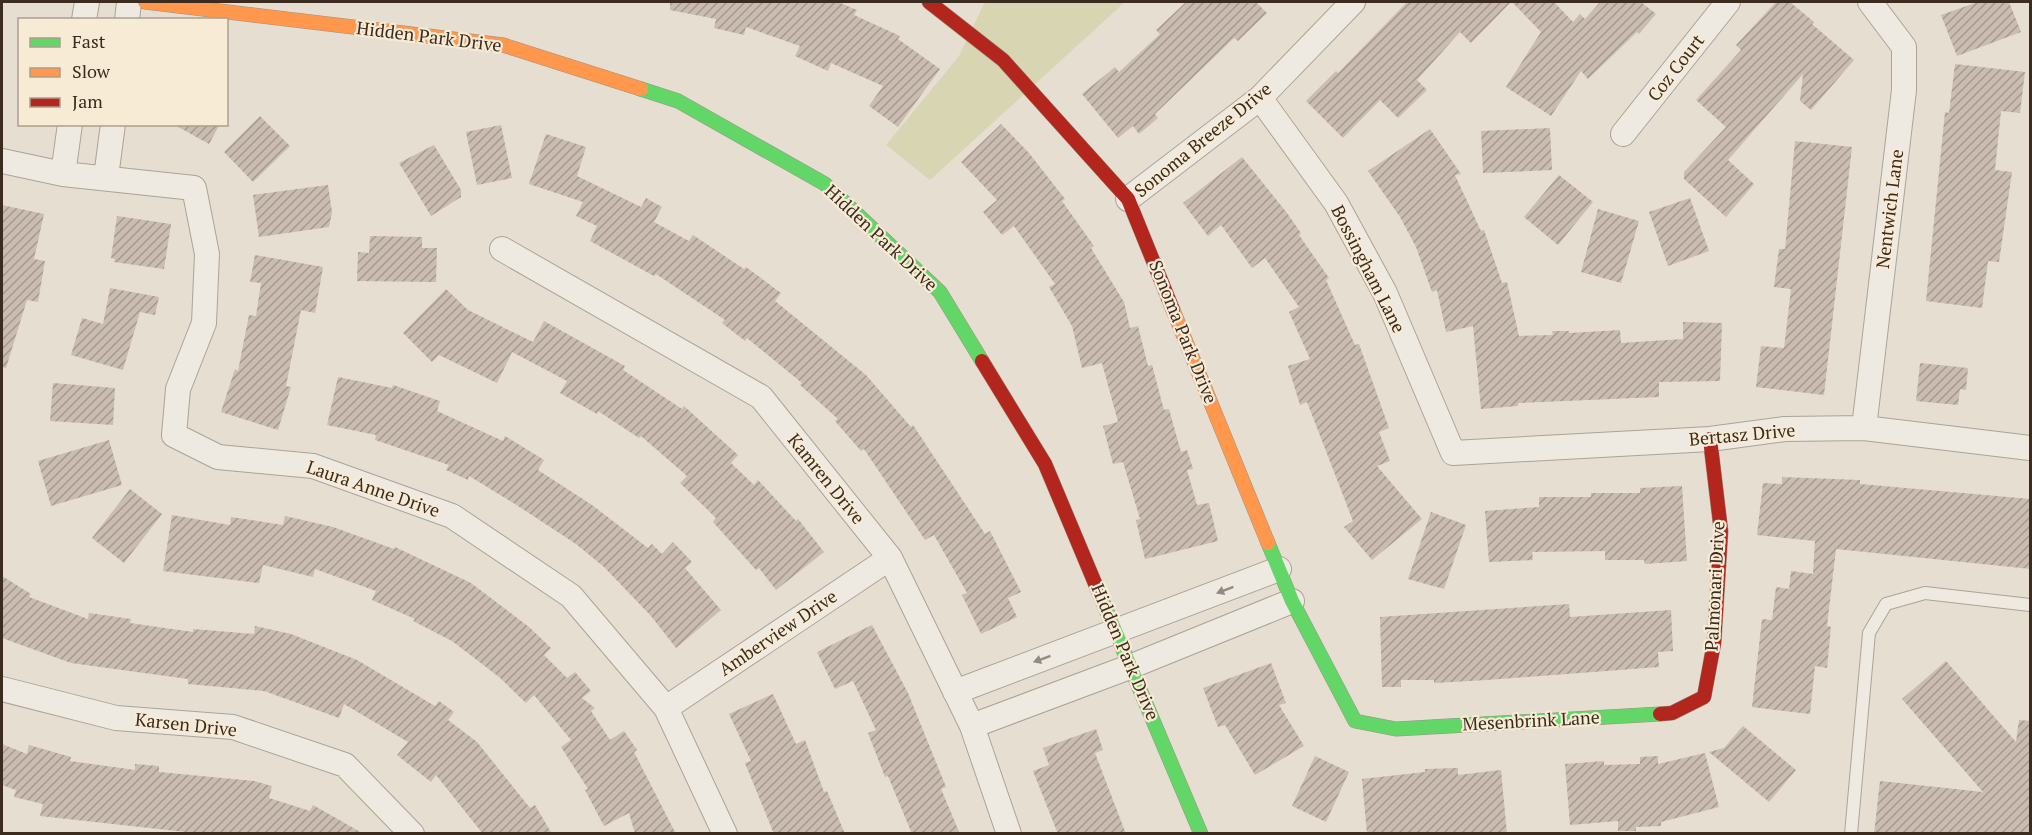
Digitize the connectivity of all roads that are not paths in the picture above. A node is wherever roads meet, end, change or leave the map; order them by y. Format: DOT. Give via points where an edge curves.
graph roads {
  1 [pos="87,2"];
  2 [pos="129,2"];
  3 [pos="145,2"];
  4 [pos="929,2"];
  5 [pos="1353,2"];
  6 [pos="1728,2"];
  7 [pos="1870,2"];
  8 [pos="84,18"];
  9 [pos="127,18"];
  10 [pos="1260,98"];
  11 [pos="70,126"];
  12 [pos="113,126"];
  13 [pos="1623,134"];
  14 [pos="2,161"];
  15 [pos="63,174"];
  16 [pos="106,177"];
  17 [pos="1128,200"];
  18 [pos="502,249"];
  19 [pos="1864,428"];
  20 [pos="1710,439"];
  21 [pos="2031,448"];
  22 [pos="1453,453"];
  23 [pos="890,558"];
  24 [pos="1279,569"];
  25 [pos="1292,601"];
  26 [pos="2031,605"];
  27 [pos="1117,632"];
  28 [pos="1132,666"];
  29 [pos="2,688"];
  30 [pos="955,692"];
  31 [pos="1704,697"];
  32 [pos="666,708"];
  33 [pos="1355,721"];
  34 [pos="972,726"];
  35 [pos="412,834"];
  36 [pos="725,834"];
  37 [pos="1010,834"];
  38 [pos="1201,834"];
  39 [pos="1851,834"];
  1 -- 8 [label="street"];
  2 -- 9 [label="street"];
  3 -- 27 [label="street, Hidden Park Drive" via="503,45 678,101 825,184 940,292 1045,464"];
  4 -- 17 [label="street, Sonoma Park Drive" via="1003,60"];
  5 -- 10 [label="street, Sonoma Breeze Drive"];
  6 -- 13 [label="street, Coz Court"];
  7 -- 19 [label="street, Nentwich Lane" via="1904,47 1904,90"];
  10 -- 17 [label="street, Sonoma Breeze Drive"];
  10 -- 22 [label="street, Bossingham Lane" via="1336,203 1385,293"];
  11 -- 15 [label="street"];
  12 -- 16 [label="street"];
  14 -- 15 [label="street, Laura Anne Drive"];
  15 -- 16 [label="street, Laura Anne Drive"];
  16 -- 32 [label="street, Laura Anne Drive" via="194,188 207,254 204,323 178,388 174,435 218,457 313,466 452,516 571,596"];
  17 -- 24 [label="street, Sonoma Park Drive"];
  18 -- 23 [label="street, Kamren Drive" via="761,397"];
  19 -- 20 [label="street, Bertasz Drive" via="1785,429"];
  19 -- 21 [label="street, Bertasz Drive"];
  20 -- 22 [label="street, Bertasz Drive"];
  20 -- 31 [label="street, Palmonari Drive" via="1721,531 1714,643"];
  23 -- 30 [label="street, Kamren Drive"];
  23 -- 32 [label="street, Amberview Drive"];
  24 -- 25 [label="street, Sonoma Park Drive"];
  24 -- 27 [label="street, one-way"];
  25 -- 28 [label="street"];
  25 -- 33 [label="street, Sonoma Park Drive"];
  26 -- 39 [label="lane" via="1925,593 1886,604 1869,633"];
  27 -- 28 [label="street, Hidden Park Drive"];
  27 -- 30 [label="street, one-way"];
  28 -- 34 [label="street"];
  28 -- 38 [label="street, Hidden Park Drive"];
  29 -- 35 [label="street, Karsen Drive" via="116,718 233,727 345,765"];
  30 -- 34 [label="street, Kamren Drive"];
  31 -- 33 [label="street, Mesenbrink Lane" via="1672,713 1396,729"];
  32 -- 36 [label="street, Laura Anne Drive"];
  34 -- 37 [label="street, Kamren Drive"];
}
